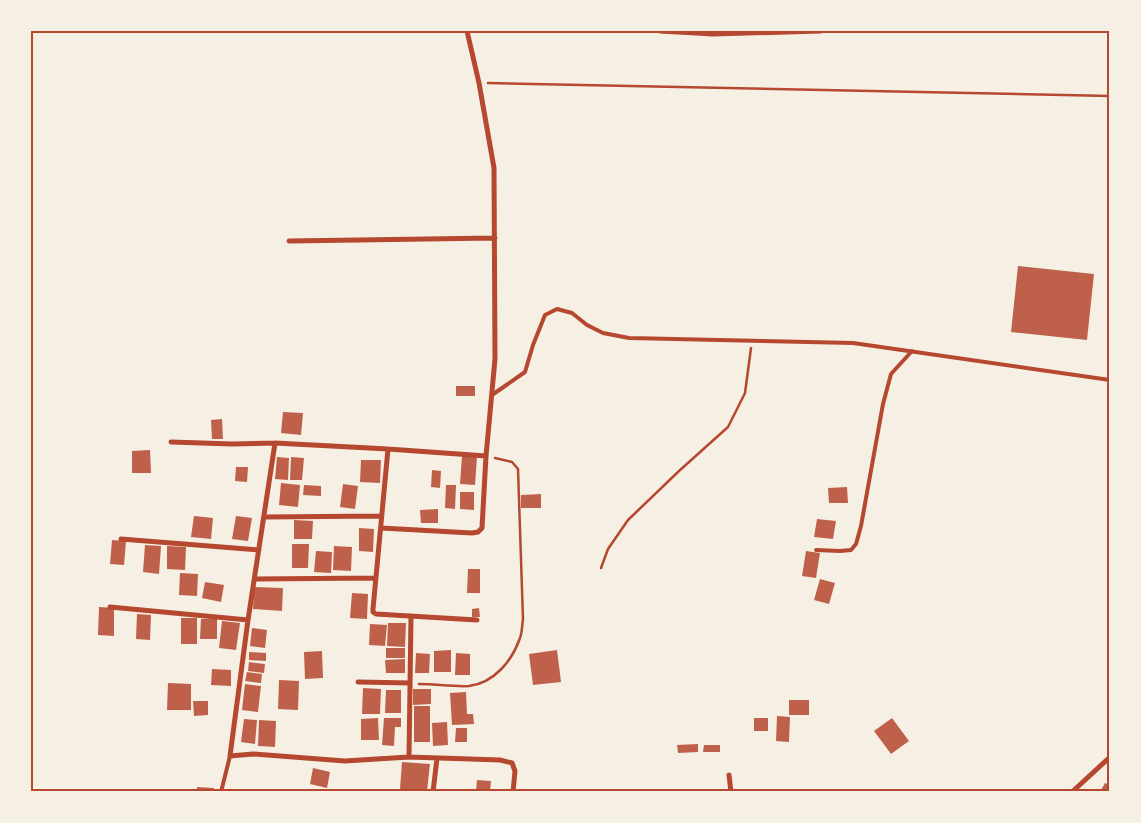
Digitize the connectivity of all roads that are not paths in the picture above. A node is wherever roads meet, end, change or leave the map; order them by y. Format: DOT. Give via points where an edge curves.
graph roads {
  1 [pos="468,31"];
  2 [pos="660,31"];
  3 [pos="821,31"];
  4 [pos="713,33"];
  5 [pos="495,238"];
  6 [pos="289,241"];
  7 [pos="912,351"];
  8 [pos="1110,380"];
  9 [pos="492,395"];
  10 [pos="171,442"];
  11 [pos="275,443"];
  12 [pos="388,449"];
  13 [pos="486,456"];
  14 [pos="382,516"];
  15 [pos="264,518"];
  16 [pos="381,528"];
  17 [pos="122,539"];
  18 [pos="259,550"];
  19 [pos="816,550"];
  20 [pos="376,578"];
  21 [pos="255,579"];
  22 [pos="110,607"];
  23 [pos="411,616"];
  24 [pos="248,620"];
  25 [pos="477,620"];
  26 [pos="358,682"];
  27 [pos="410,683"];
  28 [pos="230,756"];
  29 [pos="409,757"];
  30 [pos="1110,757"];
  31 [pos="437,758"];
  32 [pos="729,775"];
  33 [pos="221,792"];
  34 [pos="433,792"];
  35 [pos="513,792"];
  36 [pos="731,792"];
  37 [pos="1072,792"];
  1 -- 5 [label="street" via="494,168"];
  2 -- 4 [label="street"];
  3 -- 4 [label="street"];
  5 -- 6 [label="street"];
  5 -- 9 [label="street"];
  7 -- 8 [label="lane"];
  7 -- 9 [label="lane" via="853,343 629,338 603,333 572,313 557,309 545,315 524,372"];
  7 -- 19 [label="lane" via="890,374 856,544 851,550"];
  9 -- 13 [label="street"];
  10 -- 11 [label="street"];
  11 -- 12 [label="street"];
  11 -- 15 [label="street"];
  12 -- 13 [label="street"];
  12 -- 14 [label="street"];
  13 -- 16 [label="street" via="482,528 478,532"];
  14 -- 15 [label="street"];
  14 -- 16 [label="street"];
  15 -- 18 [label="street"];
  16 -- 20 [label="street"];
  17 -- 18 [label="street"];
  18 -- 21 [label="street"];
  20 -- 21 [label="street"];
  20 -- 23 [label="street" via="374,612"];
  21 -- 24 [label="street"];
  22 -- 24 [label="street"];
  23 -- 25 [label="street"];
  23 -- 27 [label="street"];
  24 -- 28 [label="street"];
  26 -- 27 [label="street"];
  27 -- 29 [label="street"];
  28 -- 29 [label="street" via="253,754 345,760"];
  28 -- 33 [label="lane"];
  29 -- 31 [label="street"];
  30 -- 37 [label="street"];
  31 -- 34 [label="street"];
  31 -- 35 [label="street" via="512,763 515,771"];
  32 -- 36 [label="street"];
}
